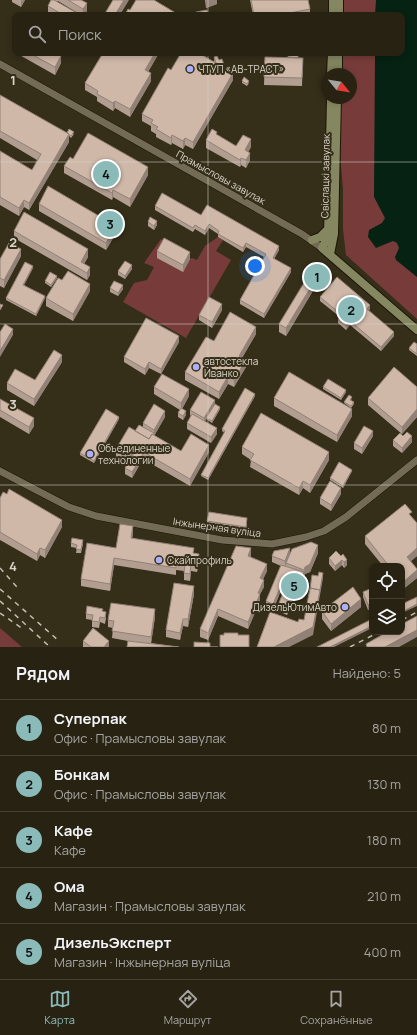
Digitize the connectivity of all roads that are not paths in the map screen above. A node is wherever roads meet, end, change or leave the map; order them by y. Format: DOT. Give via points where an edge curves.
graph roads {
  1 [pos="333,0"];
  2 [pos="339,0"];
  3 [pos="333,12"];
  4 [pos="339,12"];
  5 [pos="332,56"];
  6 [pos="338,56"];
  7 [pos="0,64"];
  8 [pos="331,68"];
  9 [pos="338,68"];
  10 [pos="331,104"];
  11 [pos="337,104"];
  12 [pos="328,229"];
  13 [pos="312,240"];
  14 [pos="322,248"];
  15 [pos="330,254"];
  16 [pos="417,330"];
  17 [pos="417,460"];
  18 [pos="0,471"];
  1 -- 3 [label="main road"];
  2 -- 4 [label="main road"];
  5 -- 8 [label="main road"];
  6 -- 9 [label="main road"];
  7 -- 13 [label="street, Прамысловы завулак"];
  10 -- 12 [label="main road, Свіслацкі завулак"];
  11 -- 15 [label="main road, Свіслацкі завулак" via="334,234"];
  12 -- 13 [label="main road" via="320,237"];
  12 -- 14 [label="main road, Свіслацкі завулак" via="328,236"];
  13 -- 14 [label="street, Прамысловы завулак"];
  14 -- 15 [label="main road, Прамысловы завулак"];
  15 -- 16 [label="main road, Прамысловы завулак"];
  17 -- 18 [label="street, Інжынерная вуліца" via="346,517 324,531 272,544 222,540 96,516 68,508"];
}
